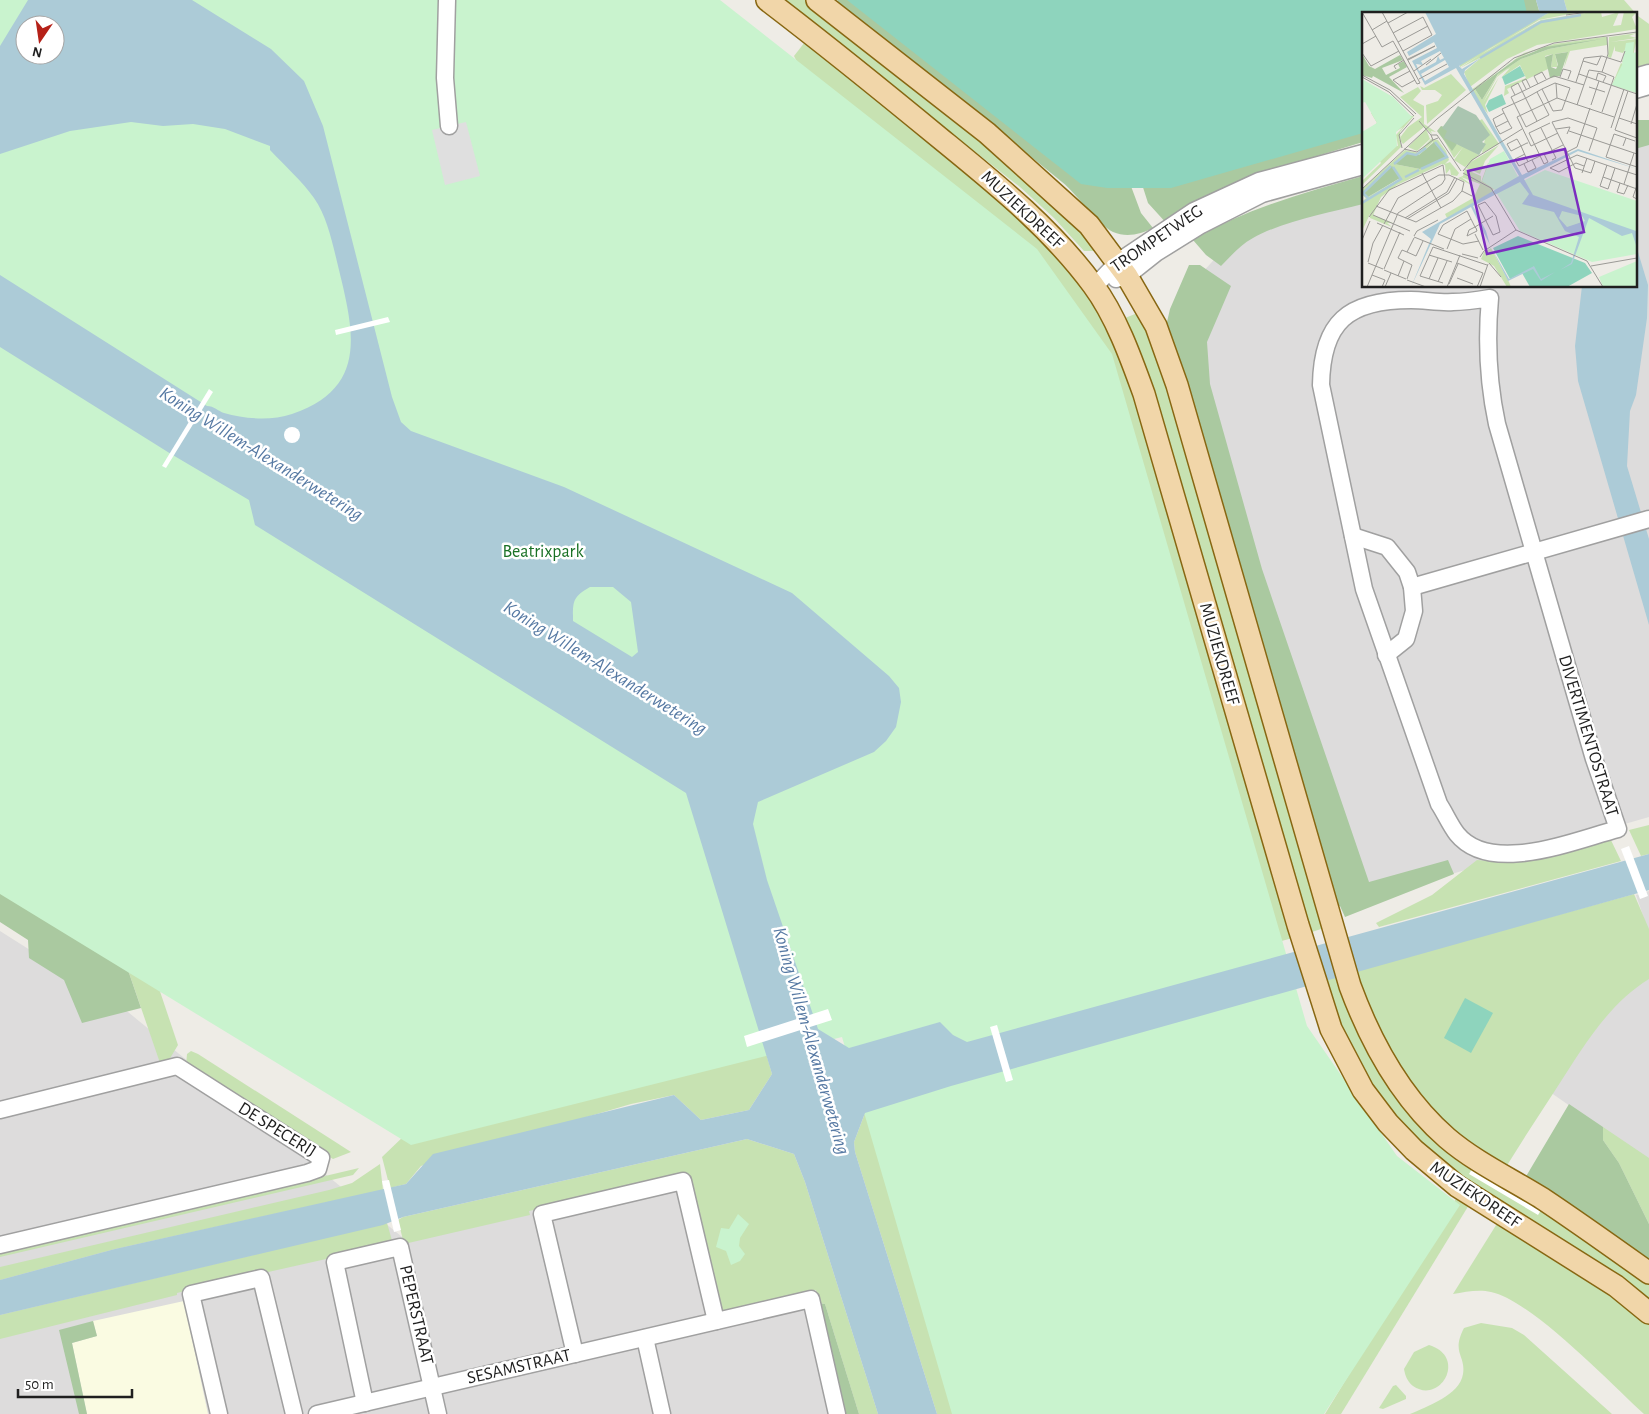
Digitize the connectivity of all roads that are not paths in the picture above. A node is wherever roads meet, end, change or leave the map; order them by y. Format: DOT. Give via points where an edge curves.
graph roads {
  1 [pos="447,0"];
  2 [pos="767,0"];
  3 [pos="818,0"];
  4 [pos="1649,73"];
  5 [pos="1636,77"];
  6 [pos="1649,86"];
  7 [pos="1636,90"];
  8 [pos="449,126"];
  9 [pos="1362,152"];
  10 [pos="1362,166"];
  11 [pos="1122,269"];
  12 [pos="1095,286"];
  13 [pos="1491,292"];
  14 [pos="1649,520"];
  15 [pos="1353,536"];
  16 [pos="1533,553"];
  17 [pos="1412,587"];
  18 [pos="1386,655"];
  19 [pos="0,1110"];
  20 [pos="0,1245"];
  21 [pos="1649,1273"];
  22 [pos="1649,1313"];
  23 [pos="716,1321"];
  24 [pos="644,1338"];
  25 [pos="575,1354"];
  26 [pos="432,1387"];
  27 [pos="365,1403"];
  28 [pos="219,1414"];
  29 [pos="294,1414"];
  30 [pos="317,1414"];
  31 [pos="438,1414"];
  32 [pos="662,1414"];
  33 [pos="837,1414"];
  1 -- 8 [label="street" via="445,78"];
  2 -- 12 [label="main road, MUZIEKDREEF" via="998,186 1052,234"];
  3 -- 11 [label="main road, MUZIEKDREEF" via="987,133 1089,225"];
  4 -- 5 [label="street"];
  6 -- 7 [label="street"];
  9 -- 11 [label="street, TROMPETWEG" via="1259,181 1194,211"];
  10 -- 11 [label="street, TROMPETWEG" via="1262,194"];
  11 -- 12 [label="street, TROMPETWEG"];
  11 -- 21 [label="main road, MUZIEKDREEF" via="1156,326 1177,385 1350,986 1364,1022 1402,1089 1448,1138"];
  12 -- 22 [label="main road, MUZIEKDREEF" via="1124,342 1144,394 1298,925 1330,1029 1344,1056 1373,1103 1414,1150 1457,1186 1616,1286"];
  13 -- 15 [label="street, DIVERTIMENTOSTRAAT" via="1452,302 1410,300 1360,306 1338,324 1327,341 1321,386"];
  13 -- 16 [label="street, DIVERTIMENTOSTRAAT" via="1489,387"];
  14 -- 16 [label="street"];
  15 -- 17 [label="street" via="1387,547 1407,572"];
  15 -- 18 [label="street, DIVERTIMENTOSTRAAT" via="1364,589"];
  16 -- 17 [label="street"];
  16 -- 18 [label="street, DIVERTIMENTOSTRAAT" via="1618,830 1517,855 1494,853 1473,846 1457,834 1439,804"];
  17 -- 18 [label="street" via="1414,611 1406,639"];
  19 -- 20 [label="street, DE SPECERIJ" via="177,1066 322,1158 318,1169 307,1173"];
  23 -- 24 [label="street, SESAMSTRAAT"];
  23 -- 25 [label="street" via="683,1181 612,1197 542,1214"];
  23 -- 33 [label="street, SESAMSTRAAT" via="810,1299"];
  24 -- 25 [label="street, SESAMSTRAAT"];
  24 -- 32 [label="street"];
  25 -- 26 [label="street, SESAMSTRAAT"];
  26 -- 27 [label="street, SESAMSTRAAT"];
  26 -- 27 [label="street, PEPERSTRAAT" via="400,1247 335,1262"];
  26 -- 31 [label="street, PEPERSTRAAT"];
  27 -- 30 [label="street, SESAMSTRAAT"];
  28 -- 29 [label="street" via="191,1294 261,1278"];
}
